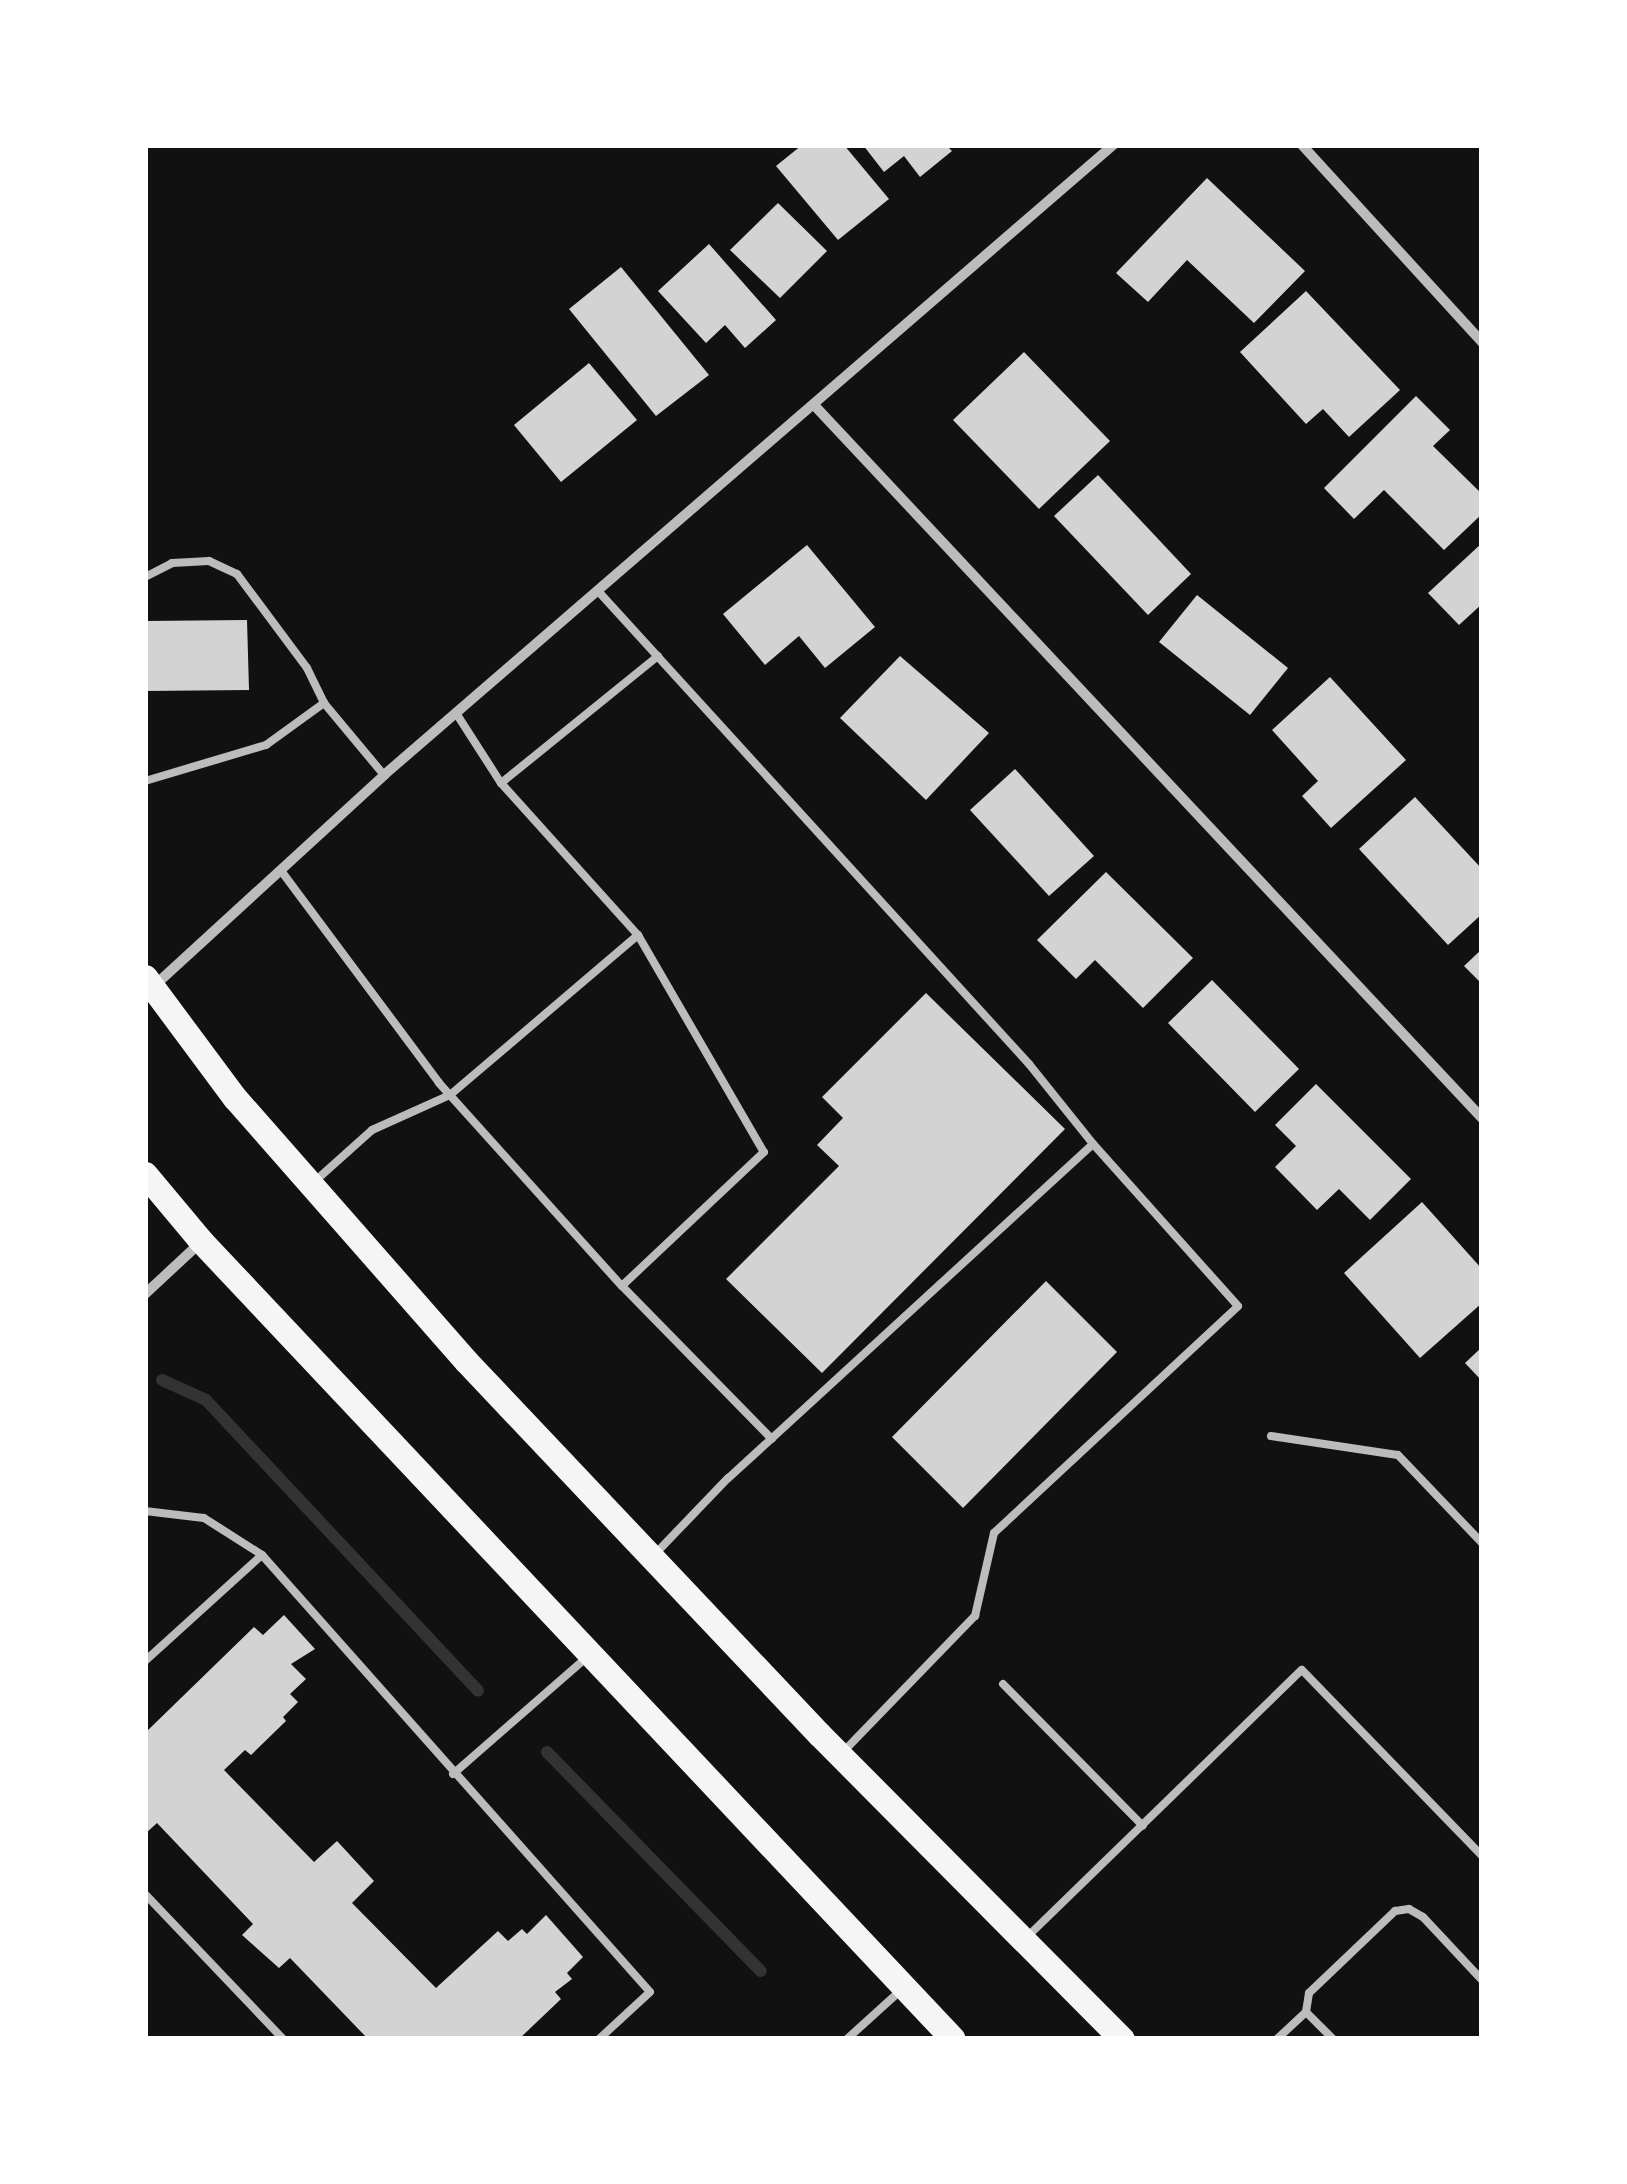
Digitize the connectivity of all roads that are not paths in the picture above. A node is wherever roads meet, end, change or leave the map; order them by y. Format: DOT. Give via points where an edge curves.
graph roads {
  1 [pos="1113,145"];
  2 [pos="1302,145"];
  3 [pos="1482,342"];
  4 [pos="814,405"];
  5 [pos="145,578"];
  6 [pos="598,591"];
  7 [pos="658,656"];
  8 [pos="324,703"];
  9 [pos="456,713"];
  10 [pos="384,775"];
  11 [pos="145,781"];
  12 [pos="502,783"];
  13 [pos="282,872"];
  14 [pos="638,934"];
  15 [pos="149,982"];
  16 [pos="450,1095"];
  17 [pos="1482,1118"];
  18 [pos="1093,1144"];
  19 [pos="145,1174"];
  20 [pos="311,1184"];
  21 [pos="202,1241"];
  22 [pos="622,1286"];
  23 [pos="145,1294"];
  24 [pos="1272,1436"];
  25 [pos="772,1439"];
  26 [pos="145,1511"];
  27 [pos="1482,1543"];
  28 [pos="262,1554"];
  29 [pos="652,1557"];
  30 [pos="590,1654"];
  31 [pos="145,1661"];
  32 [pos="1003,1684"];
  33 [pos="840,1755"];
  34 [pos="454,1774"];
  35 [pos="1143,1826"];
  36 [pos="1482,1856"];
  37 [pos="145,1894"];
  38 [pos="1024,1940"];
  39 [pos="1482,1980"];
  40 [pos="904,1987"];
  41 [pos="1306,2012"];
  42 [pos="283,2039"];
  43 [pos="599,2039"];
  44 [pos="847,2039"];
  45 [pos="953,2039"];
  46 [pos="1122,2039"];
  47 [pos="1277,2039"];
  48 [pos="1332,2039"];
  1 -- 4 [label="street"];
  2 -- 3 [label="street"];
  4 -- 6 [label="street"];
  4 -- 17 [label="street"];
  5 -- 8 [label="lane" via="172,563 209,562 237,574 308,668"];
  6 -- 7 [label="lane"];
  6 -- 9 [label="street"];
  7 -- 12 [label="lane"];
  7 -- 18 [label="lane" via="1029,1064"];
  8 -- 10 [label="lane"];
  8 -- 11 [label="lane" via="266,746"];
  9 -- 10 [label="street"];
  9 -- 12 [label="lane"];
  10 -- 13 [label="street"];
  12 -- 14 [label="lane"];
  13 -- 15 [label="street"];
  13 -- 16 [label="lane"];
  14 -- 16 [label="lane"];
  14 -- 22 [label="lane" via="764,1152"];
  15 -- 20 [label="main road" via="234,1098"];
  16 -- 20 [label="lane" via="372,1130"];
  16 -- 22 [label="lane"];
  18 -- 25 [label="lane"];
  18 -- 33 [label="lane" via="1238,1306 994,1533 976,1616"];
  19 -- 21 [label="main road"];
  20 -- 29 [label="main road" via="466,1361"];
  21 -- 23 [label="street"];
  21 -- 30 [label="main road"];
  22 -- 25 [label="lane"];
  24 -- 27 [label="lane" via="1398,1455"];
  25 -- 29 [label="lane"];
  26 -- 28 [label="lane" via="204,1518"];
  28 -- 31 [label="lane"];
  28 -- 34 [label="lane"];
  29 -- 33 [label="main road"];
  30 -- 34 [label="lane"];
  30 -- 40 [label="main road"];
  32 -- 35 [label="lane"];
  33 -- 38 [label="main road"];
  34 -- 43 [label="lane" via="650,1992"];
  35 -- 36 [label="lane" via="1302,1670"];
  35 -- 38 [label="lane"];
  37 -- 42 [label="lane"];
  38 -- 46 [label="main road"];
  39 -- 41 [label="lane" via="1423,1917 1395,1911 1308,1993"];
  40 -- 44 [label="lane"];
  40 -- 45 [label="main road"];
  41 -- 47 [label="lane"];
  41 -- 48 [label="lane"];
}
